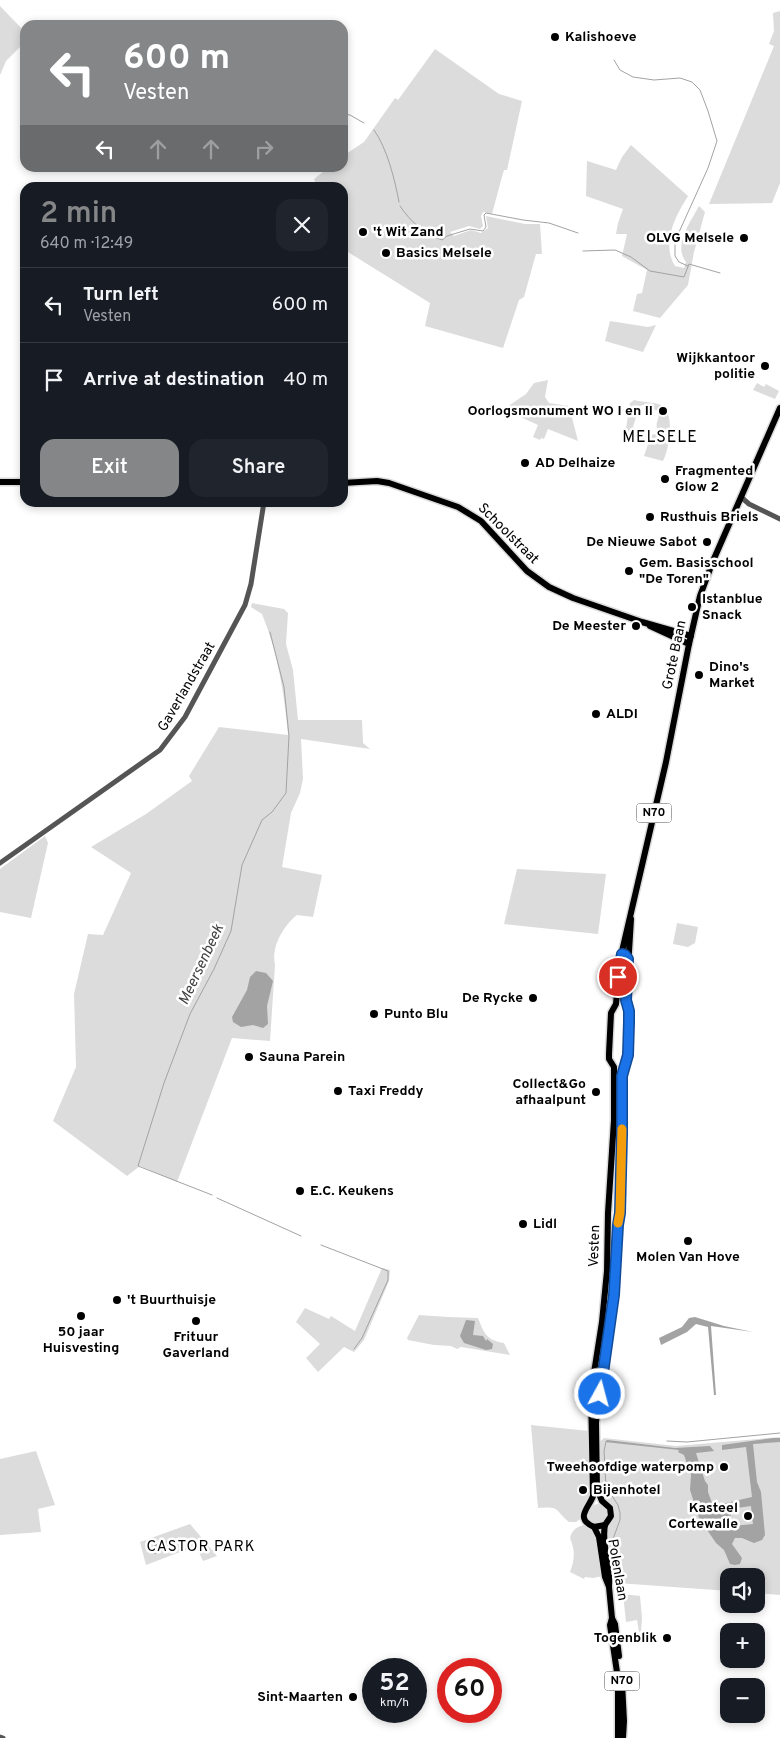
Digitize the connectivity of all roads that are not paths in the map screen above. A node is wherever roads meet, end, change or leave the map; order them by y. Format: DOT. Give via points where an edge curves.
graph roads {
  1 [pos="780,408"];
  2 [pos="0,482"];
  3 [pos="20,482"];
  4 [pos="348,482"];
  5 [pos="741,497"];
  6 [pos="263,507"];
  7 [pos="780,519"];
  8 [pos="642,622"];
  9 [pos="691,636"];
  10 [pos="689,644"];
  11 [pos="0,863"];
  12 [pos="631,919"];
  13 [pos="622,954"];
  14 [pos="628,959"];
  15 [pos="616,1004"];
  16 [pos="627,1006"];
  17 [pos="624,1066"];
  18 [pos="614,1067"];
  19 [pos="602,1501"];
  20 [pos="591,1502"];
  21 [pos="605,1525"];
  22 [pos="594,1527"];
  23 [pos="609,1587"];
  24 [pos="612,1618"];
  25 [pos="618,1738"];
  26 [pos="623,1738"];
  1 -- 5 [label="main road, Grote Baan / N70"];
  2 -- 3 [label="main road"];
  4 -- 8 [label="main road, Schoolstraat" via="389,483 458,506 481,521 527,571 549,587"];
  5 -- 7 [label="street"];
  5 -- 9 [label="main road, Grote Baan / N70" via="706,578"];
  6 -- 11 [label="street, Gaverlandstraat" via="245,605 173,735 140,765"];
  8 -- 9 [label="main road, Schoolstraat"];
  8 -- 10 [label="main road, Schoolstraat"];
  9 -- 10 [label="main road, Grote Baan / N70"];
  10 -- 12 [label="main road, Grote Baan / N70"];
  12 -- 13 [label="main road, Vesten / N70"];
  12 -- 14 [label="main road, Vesten / N70"];
  13 -- 14 [label="main road"];
  13 -- 15 [label="main road, Vesten / N70"];
  14 -- 16 [label="main road, Vesten / N70"];
  15 -- 16 [label="main road"];
  15 -- 18 [label="main road, Vesten / N70" via="611,1013 609,1054"];
  16 -- 17 [label="main road, Vesten / N70" via="628,1049"];
  17 -- 18 [label="main road"];
  17 -- 19 [label="main road, Vesten / N70" via="614,1295 596,1422 597,1489"];
  18 -- 20 [label="main road, Vesten / N70" via="607,1271 591,1392"];
  19 -- 20 [label="main road"];
  19 -- 21 [label="main road, N70" via="611,1512"];
  20 -- 22 [label="main road, N70" via="584,1514 586,1521"];
  21 -- 22 [label="main road"];
  21 -- 23 [label="main road, Polenlaan / N70"];
  22 -- 23 [label="main road, Polenlaan / N70"];
  23 -- 24 [label="main road, Polenlaan / N70"];
  24 -- 25 [label="main road, Polenlaan / N70" via="610,1625 619,1694"];
  24 -- 26 [label="main road, Polenlaan / N70" via="623,1694"];
}
